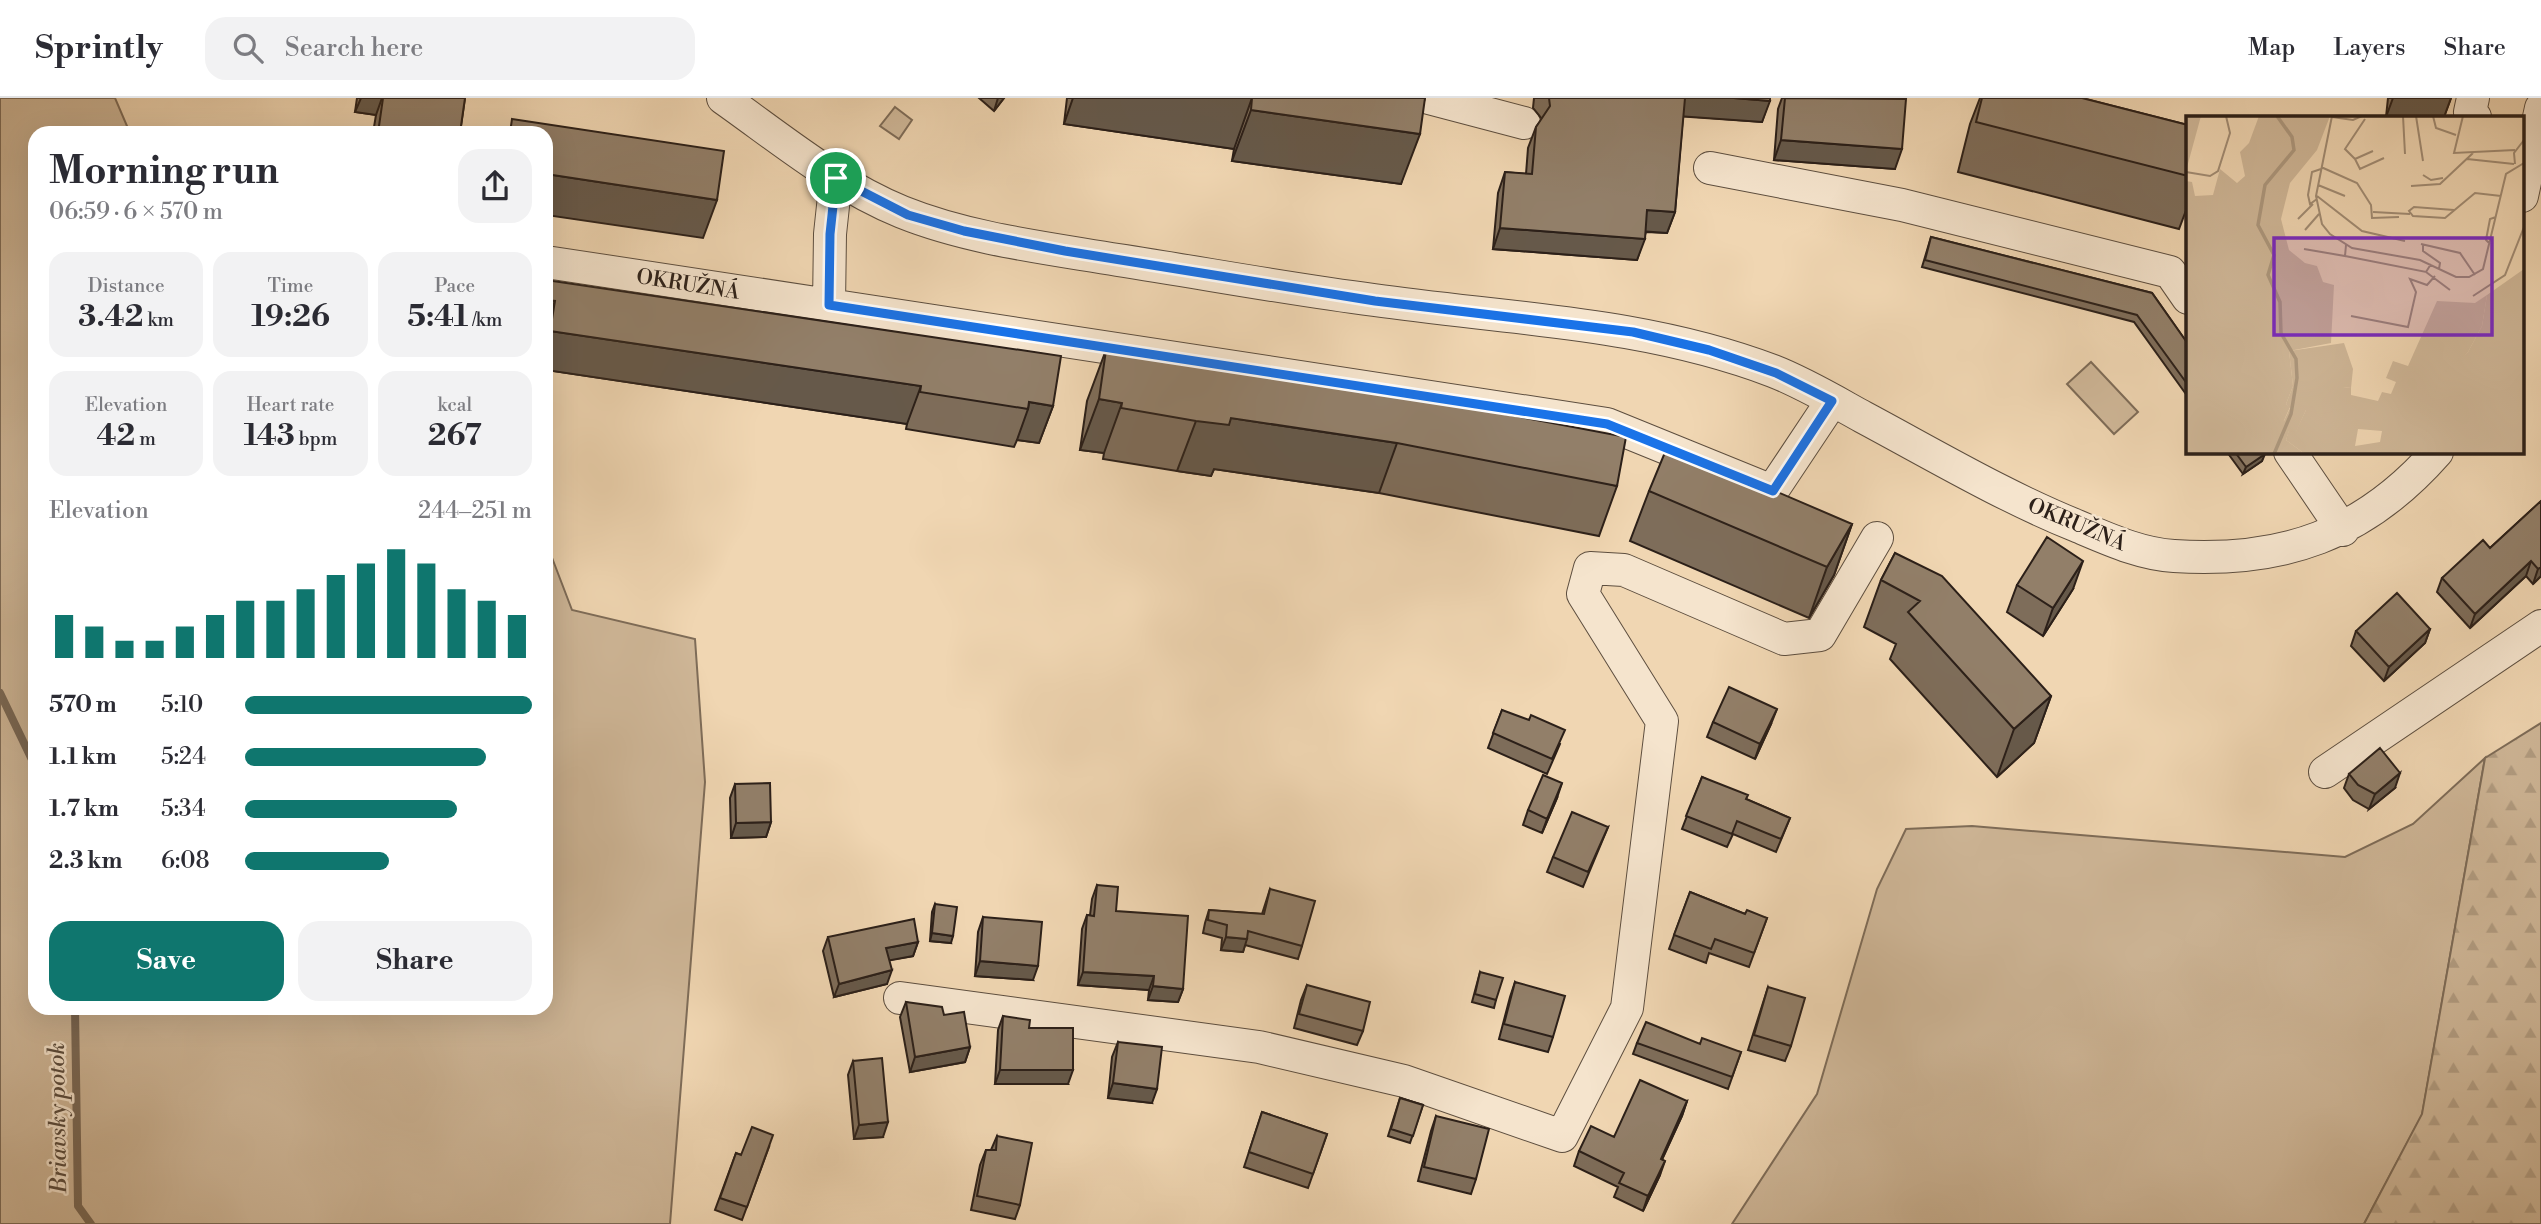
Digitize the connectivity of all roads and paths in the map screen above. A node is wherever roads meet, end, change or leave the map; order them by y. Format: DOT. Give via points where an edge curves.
graph roads {
  1 [pos="723,98"];
  2 [pos="1429,98"];
  3 [pos="2473,98"];
  4 [pos="2541,108"];
  5 [pos="2474,116"];
  6 [pos="1524,123"];
  7 [pos="1710,168"];
  8 [pos="836,178"];
  9 [pos="2524,178"];
  10 [pos="553,263"];
  11 [pos="2186,295"];
  12 [pos="829,305"];
  13 [pos="1832,401"];
  14 [pos="2291,453"];
  15 [pos="2436,453"];
  16 [pos="2343,530"];
  17 [pos="1876,541"];
  18 [pos="2541,626"];
  19 [pos="2325,772"];
  20 [pos="901,998"];
  1 -- 8 [label="street, OKRUŽNÁ"];
  2 -- 6 [label="street"];
  3 -- 5 [label="street" via="2470,113"];
  4 -- 9 [label="street"];
  7 -- 11 [label="street" via="1902,205 2170,272"];
  8 -- 12 [label="street"];
  8 -- 13 [label="street, OKRUŽNÁ" via="908,215 1065,251 1375,301 1633,332 1765,369"];
  10 -- 12 [label="street, OKRUŽNÁ"];
  12 -- 13 [label="street, OKRUŽNÁ" via="1607,424 1784,496"];
  13 -- 16 [label="street, OKRUŽNÁ" via="2042,512 2127,547 2168,556 2229,556 2278,552"];
  14 -- 16 [label="street"];
  15 -- 16 [label="street, OKRUŽNÁ" via="2395,493"];
  17 -- 20 [label="street" via="1820,635 1784,639 1624,570 1590,568 1583,594 1662,720 1627,1008 1562,1136 1404,1081 1259,1047"];
  18 -- 19 [label="street"];
}
